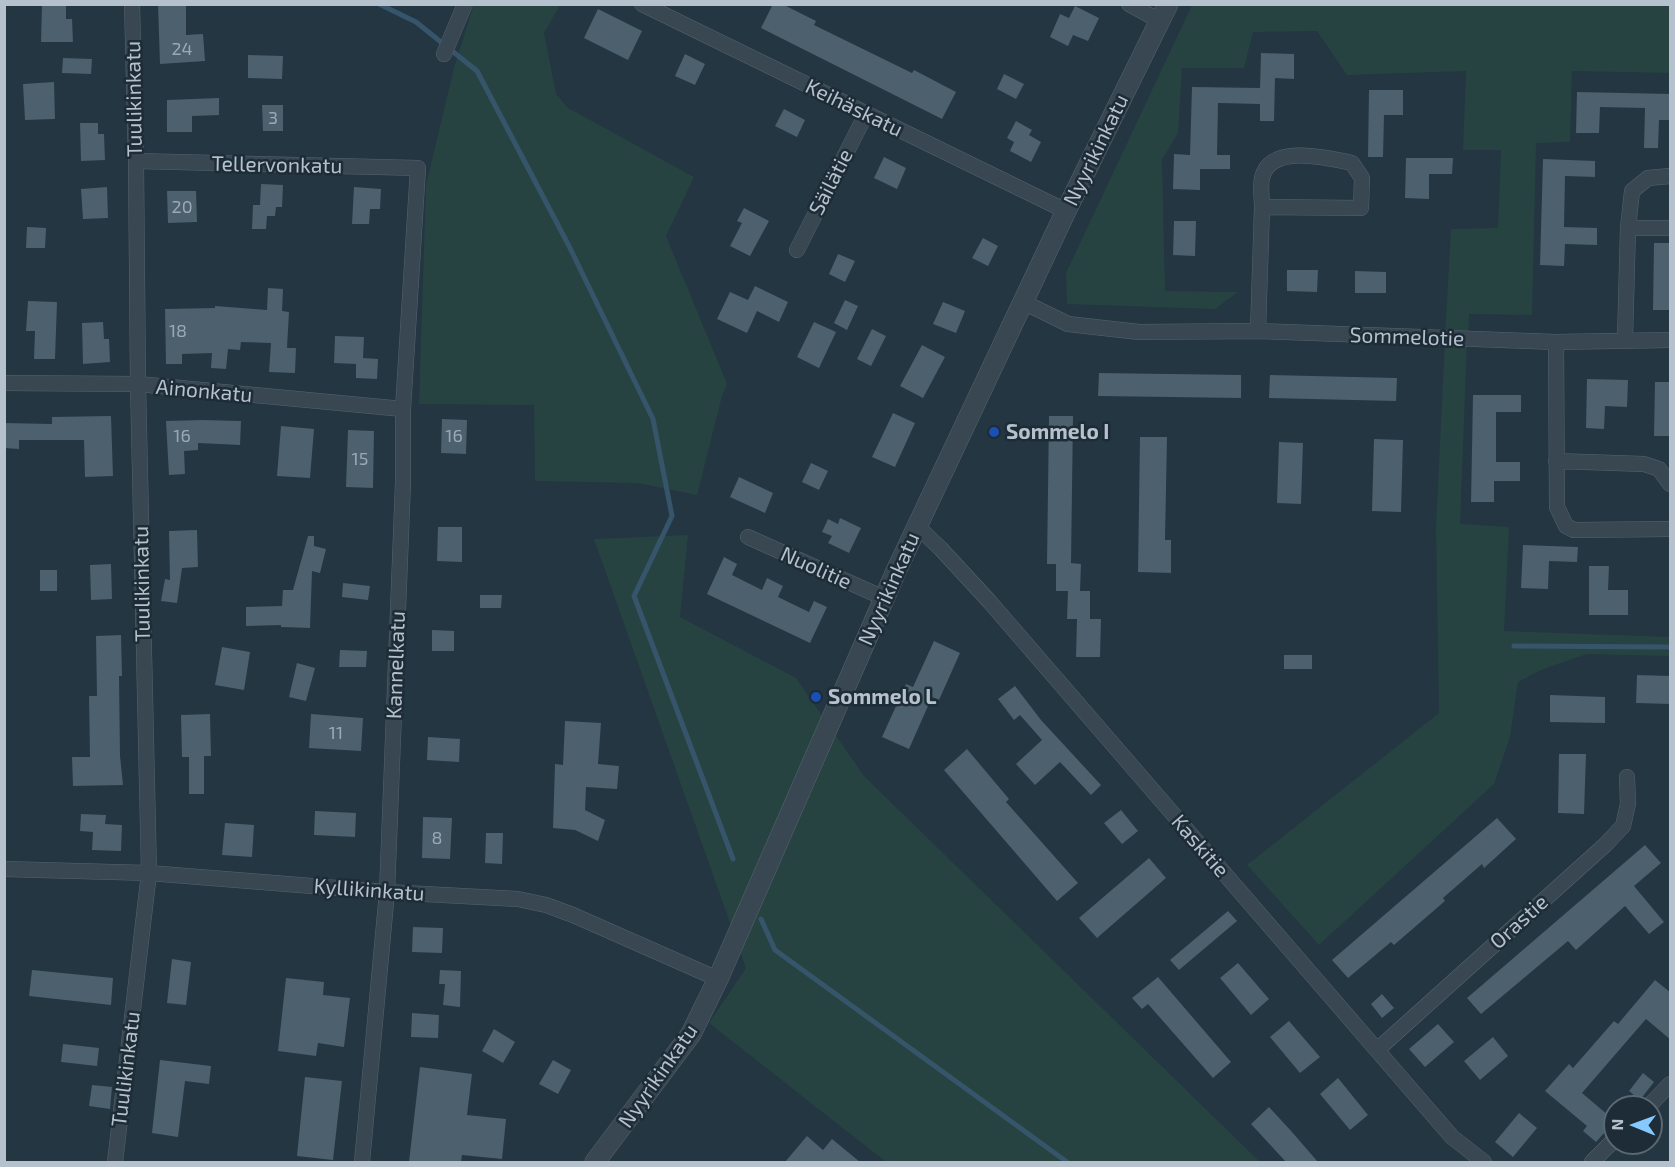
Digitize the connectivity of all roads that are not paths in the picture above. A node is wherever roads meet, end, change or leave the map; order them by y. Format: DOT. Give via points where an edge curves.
graph roads {
  1 [pos="132,4"];
  2 [pos="465,4"];
  3 [pos="642,4"];
  4 [pos="1129,4"];
  5 [pos="1164,13"];
  6 [pos="444,54"];
  7 [pos="866,114"];
  8 [pos="136,161"];
  9 [pos="418,168"];
  10 [pos="1671,176"];
  11 [pos="1262,207"];
  12 [pos="1066,211"];
  13 [pos="1628,228"];
  14 [pos="1671,228"];
  15 [pos="797,250"];
  16 [pos="1023,302"];
  17 [pos="1258,331"];
  18 [pos="1625,340"];
  19 [pos="1671,340"];
  20 [pos="1556,342"];
  21 [pos="4,382"];
  22 [pos="138,384"];
  23 [pos="403,410"];
  24 [pos="1556,461"];
  25 [pos="1671,484"];
  26 [pos="918,527"];
  27 [pos="1671,529"];
  28 [pos="748,537"];
  29 [pos="884,598"];
  30 [pos="1627,777"];
  31 [pos="4,870"];
  32 [pos="149,873"];
  33 [pos="387,892"];
  34 [pos="718,980"];
  35 [pos="1377,1050"];
  36 [pos="1671,1084"];
  37 [pos="1660,1095"];
  38 [pos="1603,1151"];
  39 [pos="115,1162"];
  40 [pos="362,1162"];
  41 [pos="595,1162"];
  42 [pos="1484,1162"];
  43 [pos="1592,1162"];
  1 -- 8 [label="street, Tuulikinkatu"];
  2 -- 6 [label="street"];
  3 -- 7 [label="street, Keihäskatu"];
  4 -- 5 [label="street"];
  5 -- 12 [label="street, Nyyrikinkatu"];
  7 -- 12 [label="street, Keihäskatu"];
  7 -- 15 [label="street, Säilätie"];
  8 -- 9 [label="street, Tellervonkatu"];
  8 -- 22 [label="street, Tuulikinkatu"];
  9 -- 23 [label="street, Kannelkatu"];
  10 -- 13 [label="street" via="1648,178 1632,191"];
  11 -- 11 [label="street" via="1361,208 1362,178 1352,163 1317,155 1291,156 1270,164 1263,177"];
  11 -- 17 [label="street"];
  12 -- 16 [label="street, Nyyrikinkatu"];
  13 -- 14 [label="street"];
  13 -- 18 [label="street"];
  16 -- 17 [label="street, Sommelotie" via="1068,324 1139,332"];
  16 -- 26 [label="street, Nyyrikinkatu"];
  17 -- 20 [label="street, Sommelotie"];
  18 -- 19 [label="street, Sommelotie"];
  18 -- 20 [label="street, Sommelotie"];
  20 -- 24 [label="street"];
  21 -- 22 [label="street, Ainonkatu"];
  22 -- 23 [label="street, Ainonkatu"];
  22 -- 32 [label="street, Tuulikinkatu"];
  23 -- 33 [label="street, Kannelkatu"];
  24 -- 25 [label="street" via="1644,464 1659,469"];
  24 -- 27 [label="street" via="1557,507 1566,526 1574,530"];
  26 -- 29 [label="street, Nyyrikinkatu"];
  26 -- 35 [label="street, Kaskitie" via="989,602"];
  28 -- 29 [label="street, Nuolitie"];
  29 -- 34 [label="street, Nyyrikinkatu"];
  30 -- 35 [label="street, Orastie" via="1628,804 1623,826"];
  31 -- 32 [label="street, Kyllikinkatu"];
  32 -- 33 [label="street, Kyllikinkatu"];
  32 -- 39 [label="street, Tuulikinkatu"];
  33 -- 34 [label="street, Kyllikinkatu" via="518,899 546,905"];
  33 -- 40 [label="street, Kannelkatu"];
  34 -- 41 [label="street, Nyyrikinkatu" via="691,1034"];
  35 -- 42 [label="street, Kaskitie" via="1452,1137"];
  36 -- 37 [label="street"];
  38 -- 43 [label="street"];
}
